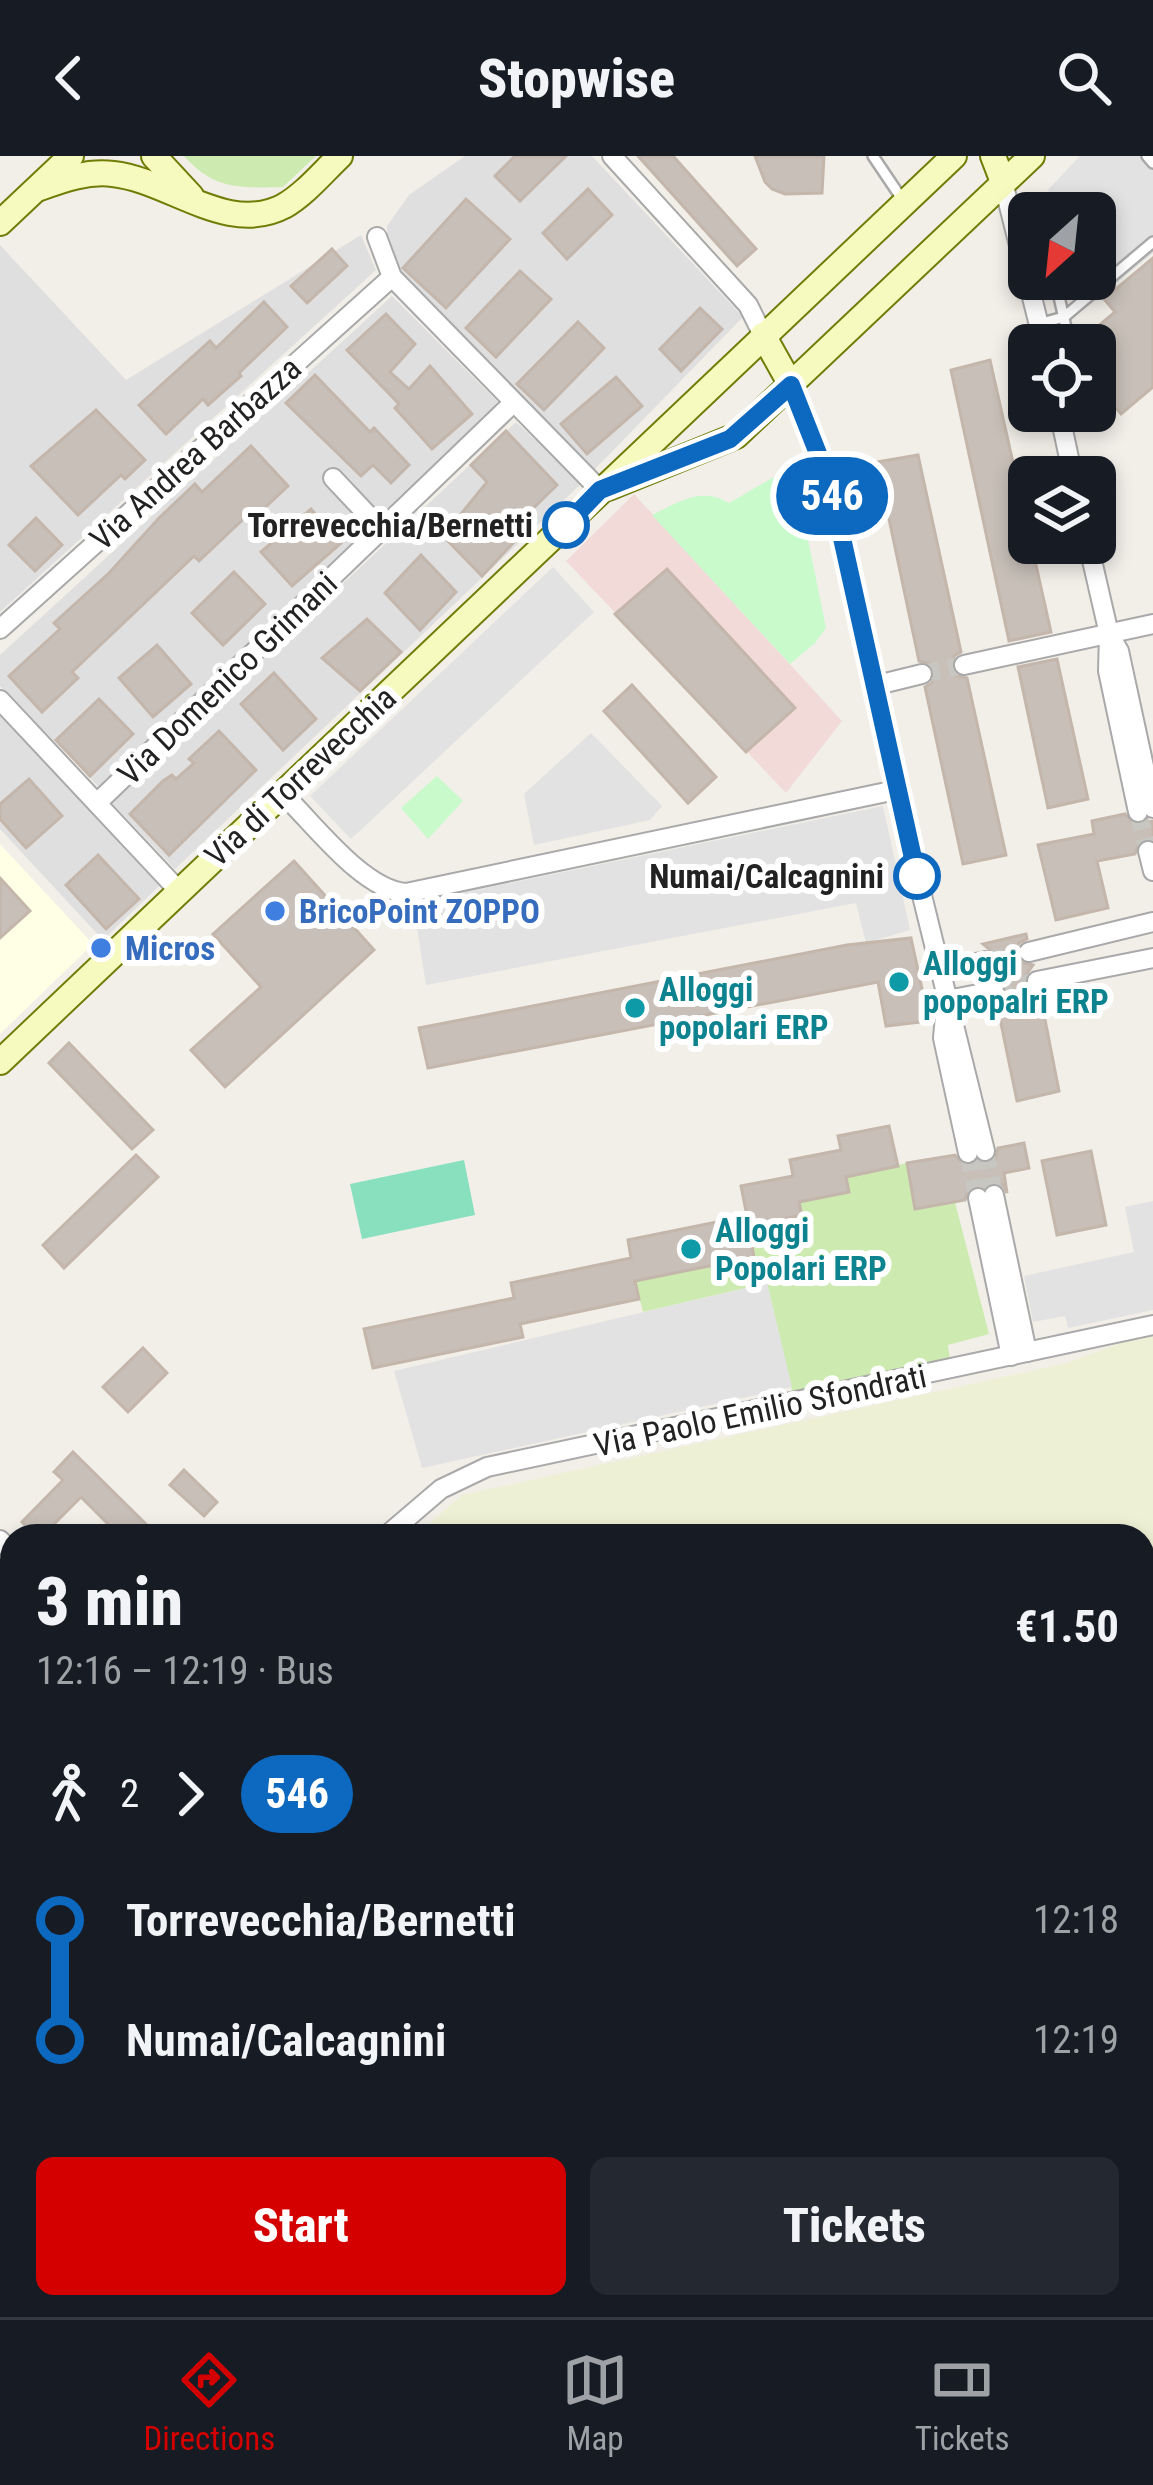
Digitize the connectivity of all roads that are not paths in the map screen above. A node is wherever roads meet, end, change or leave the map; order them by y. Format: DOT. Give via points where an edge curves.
graph roads {
  1 [pos="71,156"];
  2 [pos="154,156"];
  3 [pos="175,156"];
  4 [pos="340,156"];
  5 [pos="613,156"];
  6 [pos="873,156"];
  7 [pos="954,156"];
  8 [pos="993,156"];
  9 [pos="1032,156"];
  10 [pos="1147,156"];
  11 [pos="1153,163"];
  12 [pos="1003,182"];
  13 [pos="40,188"];
  14 [pos="193,198"];
  15 [pos="904,202"];
  16 [pos="0,224"];
  17 [pos="377,237"];
  18 [pos="1153,242"];
  19 [pos="392,277"];
  20 [pos="1060,300"];
  21 [pos="1064,317"];
  22 [pos="1038,324"];
  23 [pos="1066,324"];
  24 [pos="763,335"];
  25 [pos="791,385"];
  26 [pos="513,403"];
  27 [pos="333,478"];
  28 [pos="609,499"];
  29 [pos="381,529"];
  30 [pos="1093,564"];
  31 [pos="1153,624"];
  32 [pos="0,629"];
  33 [pos="1109,634"];
  34 [pos="964,664"];
  35 [pos="922,674"];
  36 [pos="873,686"];
  37 [pos="0,700"];
  38 [pos="896,790"];
  39 [pos="283,794"];
  40 [pos="98,803"];
  41 [pos="1145,810"];
  42 [pos="179,891"];
  43 [pos="1153,922"];
  44 [pos="1030,952"];
  45 [pos="1153,958"];
  46 [pos="986,961"];
  47 [pos="940,971"];
  48 [pos="1037,981"];
  49 [pos="994,991"];
  50 [pos="947,1000"];
  51 [pos="0,1061"];
  52 [pos="976,1152"];
  53 [pos="986,1197"];
  54 [pos="1153,1325"];
  55 [pos="1019,1354"];
  56 [pos="400,1524"];
  1 -- 13 [label="main road"];
  2 -- 14 [label="main road"];
  3 -- 14 [label="main road"];
  4 -- 14 [label="main road" via="275,209 231,213"];
  5 -- 24 [label="street" via="748,305"];
  6 -- 15 [label="lane"];
  7 -- 15 [label="main road, Via di Torrevecchia"];
  8 -- 12 [label="main road"];
  9 -- 12 [label="main road, Via di Torrevecchia"];
  10 -- 11 [label="lane"];
  12 -- 22 [label="street"];
  12 -- 25 [label="main road, Via di Torrevecchia"];
  13 -- 14 [label="main road" via="104,173"];
  13 -- 16 [label="main road"];
  15 -- 24 [label="main road, Via di Torrevecchia"];
  17 -- 19 [label="street"];
  18 -- 21 [label="lane"];
  19 -- 26 [label="street"];
  19 -- 32 [label="street, Via Andrea Barbazza"];
  20 -- 21 [label="lane"];
  21 -- 22 [label="lane"];
  21 -- 23 [label="lane"];
  24 -- 25 [label="main road"];
  24 -- 28 [label="main road, Via di Torrevecchia"];
  25 -- 28 [label="main road, Via di Torrevecchia" via="724,443"];
  25 -- 36 [label="street" via="830,484"];
  26 -- 28 [label="street"];
  26 -- 29 [label="street, Via Domenico Grimani"];
  27 -- 29 [label="street"];
  28 -- 39 [label="main road, Via di Torrevecchia"];
  29 -- 40 [label="street, Via Domenico Grimani"];
  30 -- 33 [label="street"];
  31 -- 33 [label="street"];
  33 -- 34 [label="street"];
  33 -- 41 [label="street" via="1119,651"];
  35 -- 36 [label="street"];
  36 -- 38 [label="street"];
  37 -- 40 [label="street"];
  38 -- 39 [label="street" via="406,892 370,879"];
  38 -- 47 [label="street"];
  39 -- 42 [label="main road, Via di Torrevecchia"];
  40 -- 42 [label="street"];
  42 -- 51 [label="main road, Via di Torrevecchia"];
  43 -- 44 [label="street"];
  45 -- 48 [label="street"];
  46 -- 47 [label="street"];
  47 -- 50 [label="street"];
  49 -- 50 [label="street"];
  50 -- 52 [label="street"];
  53 -- 55 [label="street"];
  54 -- 55 [label="street, Via Paolo Emilio Sfondrati"];
  55 -- 56 [label="street, Via Paolo Emilio Sfondrati" via="487,1467 441,1489"];
}
